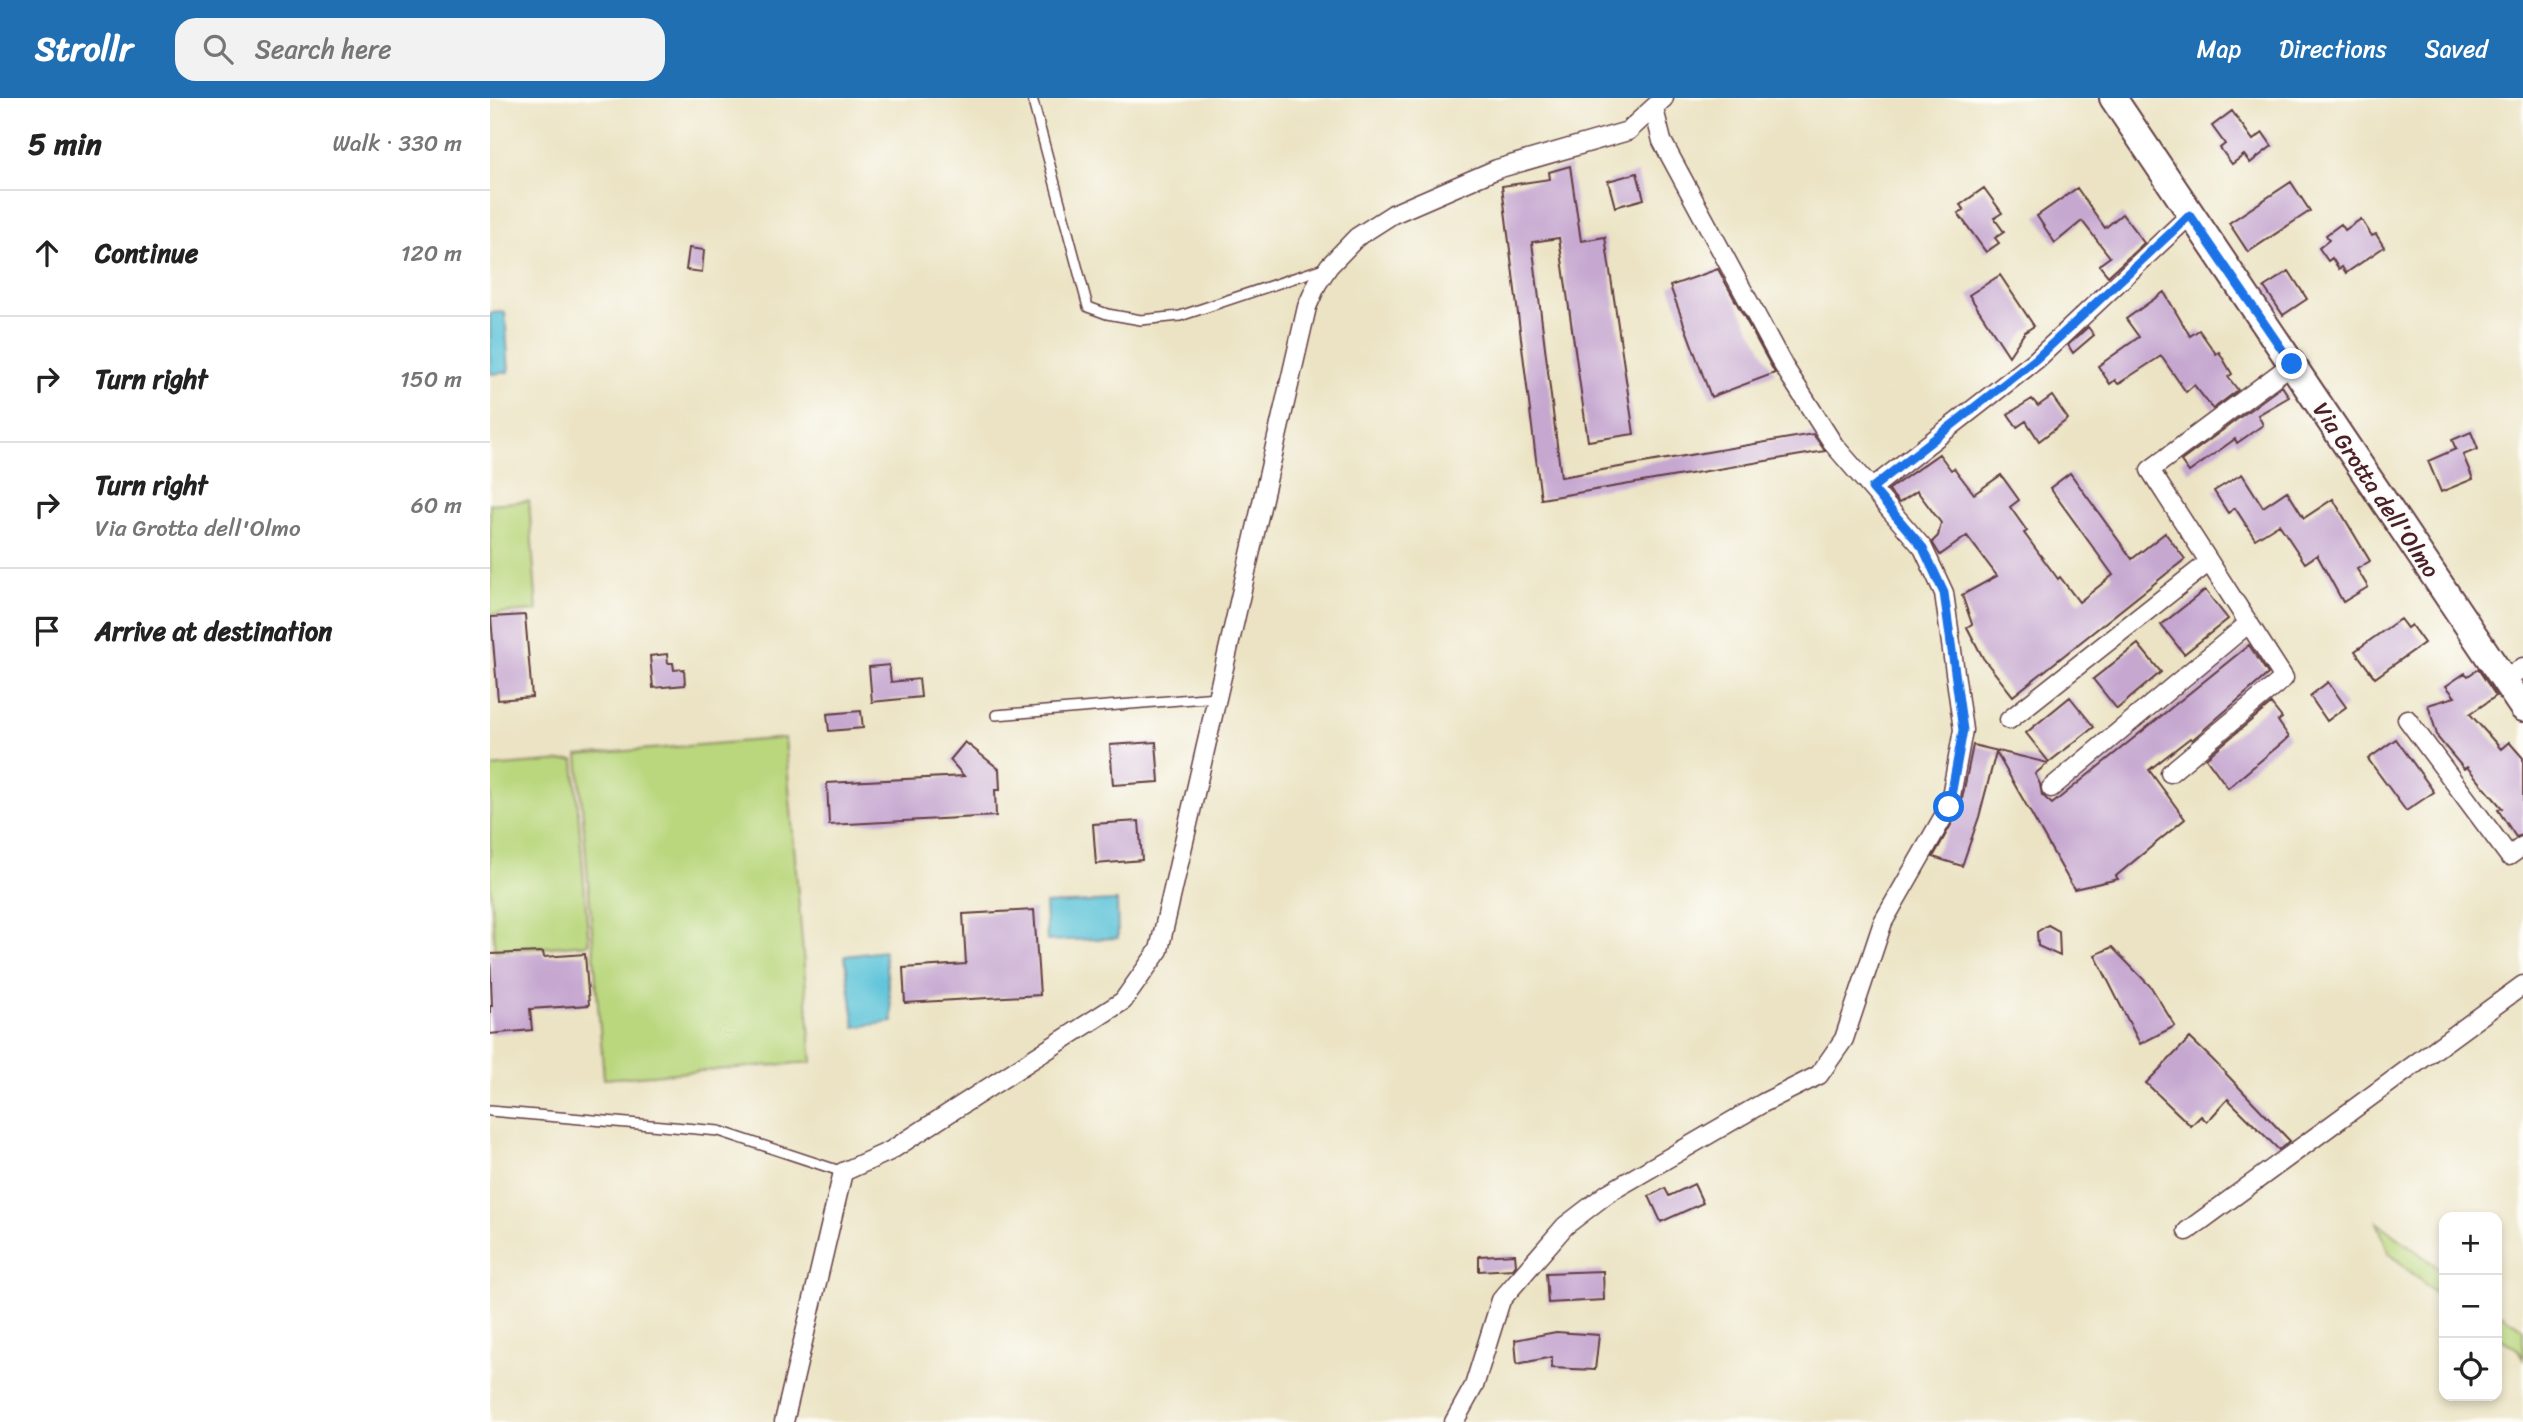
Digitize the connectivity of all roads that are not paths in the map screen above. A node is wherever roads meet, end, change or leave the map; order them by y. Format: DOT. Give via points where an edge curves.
graph roads {
  1 [pos="1032,98"];
  2 [pos="2113,98"];
  3 [pos="1659,103"];
  4 [pos="2190,215"];
  5 [pos="1329,266"];
  6 [pos="2292,364"];
  7 [pos="1872,488"];
  8 [pos="2209,562"];
  9 [pos="2249,623"];
  10 [pos="2514,674"];
  11 [pos="1217,697"];
  12 [pos="2523,708"];
  13 [pos="996,715"];
  14 [pos="2407,719"];
  15 [pos="2009,720"];
  16 [pos="2170,773"];
  17 [pos="2051,788"];
  18 [pos="2523,846"];
  19 [pos="2523,985"];
  20 [pos="490,1111"];
  21 [pos="843,1172"];
  22 [pos="2187,1231"];
  23 [pos="783,1422"];
  24 [pos="1454,1422"];
  1 -- 5 [label="lane" via="1088,307 1141,320 1180,316"];
  2 -- 4 [label="street, Via Grotta dell'Olmo"];
  3 -- 5 [label="street" via="1628,131 1497,169 1393,214 1357,237"];
  3 -- 7 [label="street" via="1662,141 1783,365 1834,444"];
  4 -- 6 [label="street, Via Grotta dell'Olmo"];
  4 -- 7 [label="street" via="2036,359"];
  5 -- 11 [label="street" via="1307,307"];
  6 -- 8 [label="street" via="2150,470"];
  6 -- 10 [label="street, Via Grotta dell'Olmo"];
  7 -- 24 [label="street" via="1923,548 1944,593 1963,730 1949,807 1883,922 1844,1039 1819,1075 1608,1193 1565,1226 1501,1300 1474,1385"];
  8 -- 9 [label="street"];
  8 -- 15 [label="street"];
  9 -- 16 [label="street" via="2284,678"];
  9 -- 17 [label="street"];
  10 -- 12 [label="street, Via Grotta dell'Olmo"];
  11 -- 13 [label="lane"];
  11 -- 21 [label="street" via="1158,950 1124,1001 890,1151"];
  14 -- 18 [label="street" via="2509,856"];
  19 -- 22 [label="street"];
  20 -- 21 [label="lane" via="719,1131"];
  21 -- 23 [label="street"];
}
